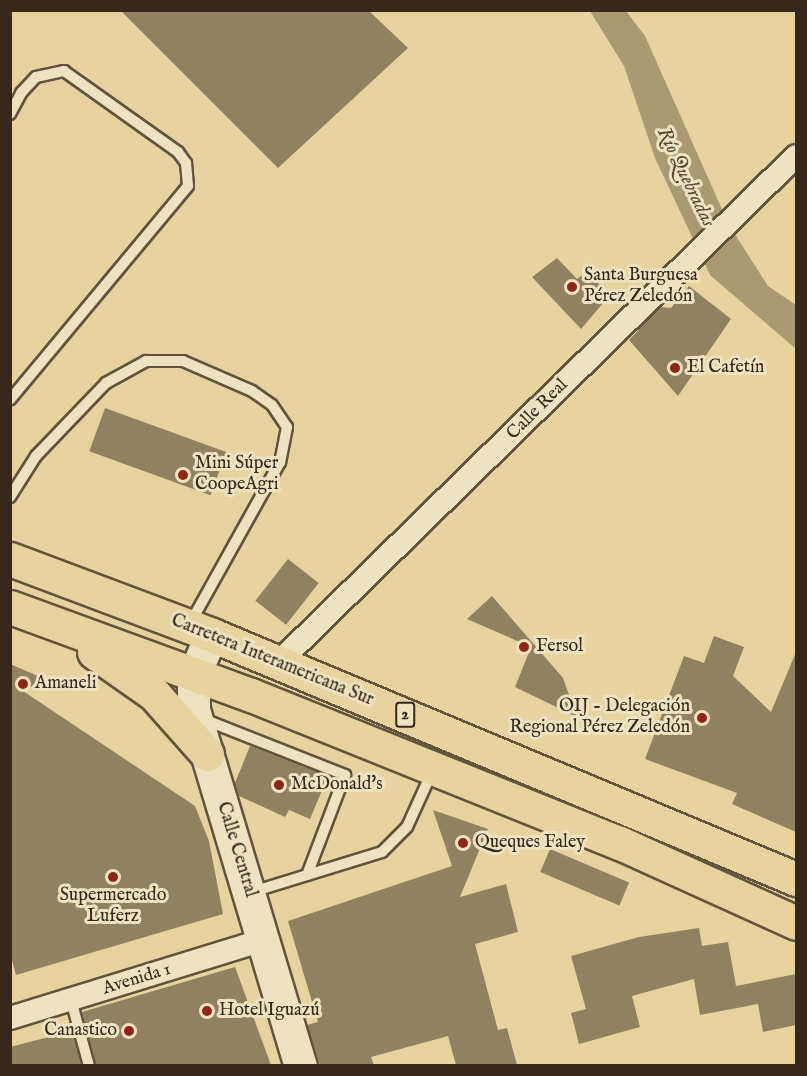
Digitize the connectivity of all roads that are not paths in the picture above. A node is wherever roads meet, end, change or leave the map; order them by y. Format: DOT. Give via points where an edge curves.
graph roads {
  1 [pos="10,114"];
  2 [pos="796,156"];
  3 [pos="10,400"];
  4 [pos="10,497"];
  5 [pos="10,559"];
  6 [pos="10,607"];
  7 [pos="59,626"];
  8 [pos="200,631"];
  9 [pos="279,663"];
  10 [pos="194,676"];
  11 [pos="196,716"];
  12 [pos="207,754"];
  13 [pos="433,769"];
  14 [pos="307,875"];
  15 [pos="796,879"];
  16 [pos="249,893"];
  17 [pos="796,923"];
  18 [pos="263,940"];
  19 [pos="71,1000"];
  20 [pos="10,1018"];
  21 [pos="88,1065"];
  22 [pos="301,1065"];
  1 -- 3 [label="lane" via="21,93 36,77 64,71 178,152 186,163 188,186"];
  2 -- 9 [label="street, Calle Real"];
  4 -- 8 [label="lane" via="36,456 106,382 146,361 183,361 252,391 272,405 287,427 280,462"];
  5 -- 8 [label="highway, Carretera Interamericana Sur / 2"];
  6 -- 7 [label="highway, 2"];
  7 -- 10 [label="highway, 2"];
  7 -- 12 [label="highway" via="154,694"];
  8 -- 9 [label="highway, Carretera Interamericana Sur / 2"];
  8 -- 10 [label="main road, Calle Central"];
  9 -- 15 [label="highway, Carretera Interamericana Sur / 2"];
  10 -- 11 [label="main road, Calle Central"];
  10 -- 13 [label="highway, 2"];
  11 -- 12 [label="main road, Calle Central"];
  11 -- 14 [label="lane" via="345,775"];
  12 -- 16 [label="main road, Calle Central"];
  13 -- 14 [label="lane" via="407,827 395,842 382,852"];
  13 -- 17 [label="highway, 2" via="620,843"];
  14 -- 16 [label="lane"];
  16 -- 18 [label="main road, Calle Central"];
  18 -- 19 [label="street, Avenida 1"];
  18 -- 22 [label="main road, Calle Central"];
  19 -- 20 [label="street, Avenida 1"];
  19 -- 21 [label="lane"];
}
